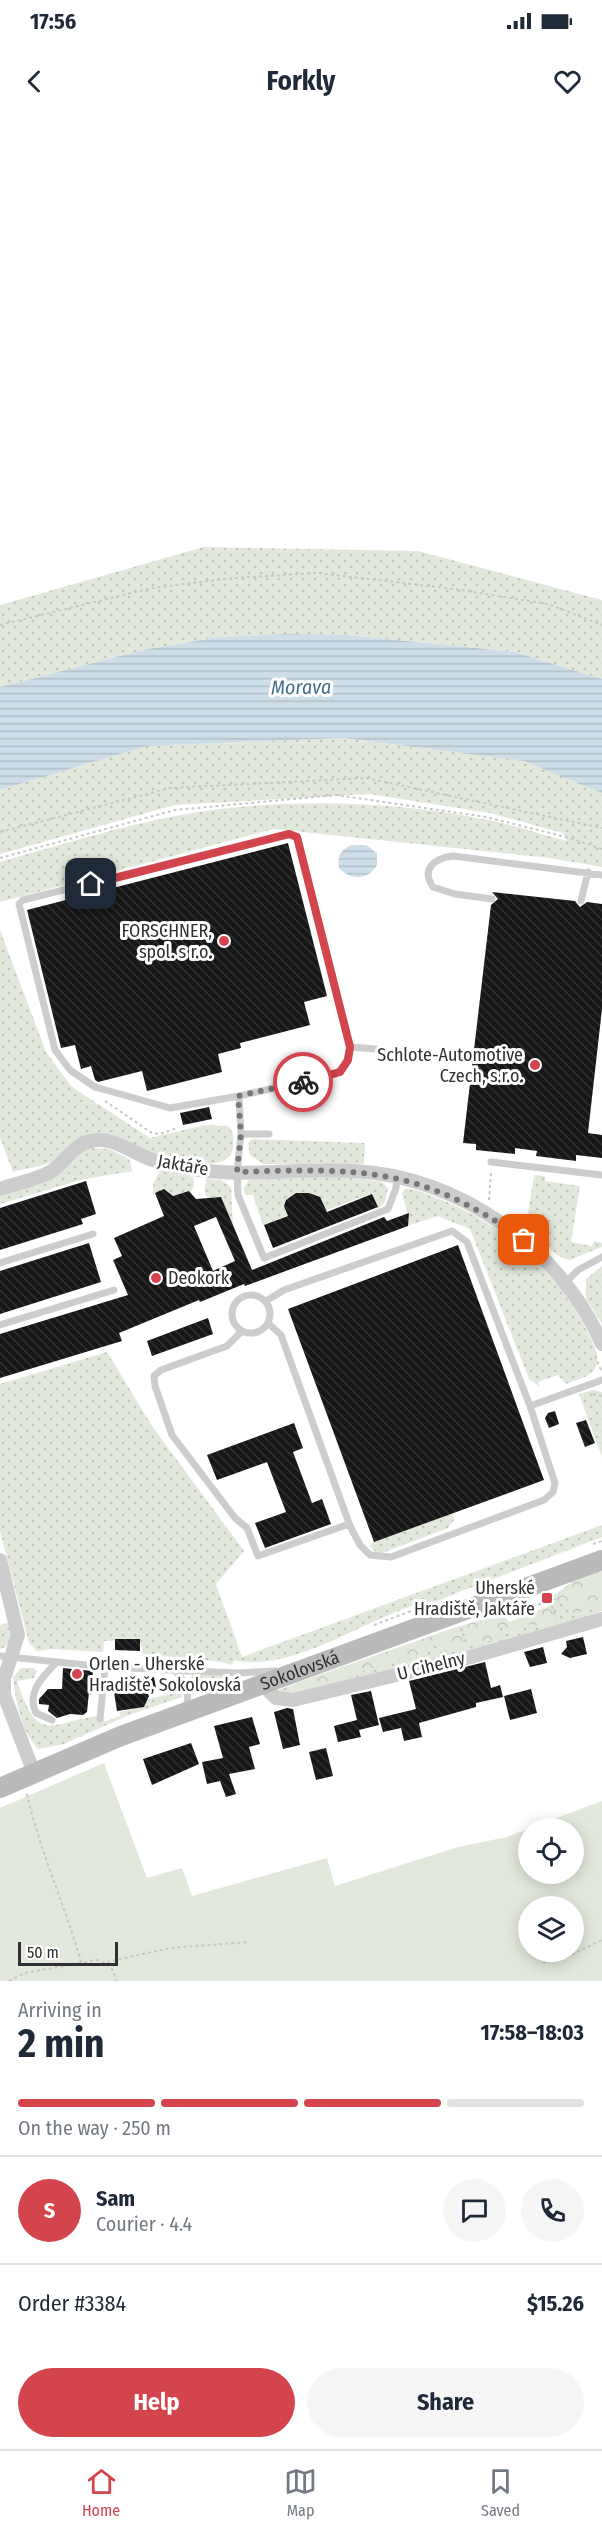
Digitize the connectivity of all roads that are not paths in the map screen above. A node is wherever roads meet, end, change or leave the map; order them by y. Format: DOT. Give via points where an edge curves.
graph roads {
  1 [pos="588,872"];
  2 [pos="602,875"];
  3 [pos="492,899"];
  4 [pos="581,902"];
  5 [pos="350,1047"];
  6 [pos="376,1048"];
  7 [pos="238,1096"];
  8 [pos="241,1134"];
  9 [pos="269,1134"];
  10 [pos="491,1162"];
  11 [pos="237,1172"];
  12 [pos="602,1174"];
  13 [pos="397,1177"];
  14 [pos="0,1189"];
  15 [pos="93,1234"];
  16 [pos="602,1257"];
  17 [pos="0,1263"];
  18 [pos="565,1283"];
  19 [pos="114,1290"];
  20 [pos="266,1301"];
  21 [pos="268,1323"];
  22 [pos="0,1325"];
  23 [pos="242,1331"];
  24 [pos="597,1348"];
  25 [pos="602,1380"];
  26 [pos="530,1406"];
  27 [pos="349,1524"];
  28 [pos="0,1560"];
  29 [pos="602,1560"];
  30 [pos="602,1619"];
  31 [pos="6,1657"];
  32 [pos="56,1663"];
  33 [pos="105,1667"];
  34 [pos="318,1667"];
  35 [pos="172,1668"];
  36 [pos="264,1686"];
  37 [pos="183,1714"];
  38 [pos="100,1719"];
  39 [pos="52,1720"];
  40 [pos="28,1775"];
  41 [pos="0,1788"];
  1 -- 2 [label="lane"];
  1 -- 3 [label="lane" via="453,856 440,858 430,866 428,875 433,887"];
  1 -- 4 [label="lane"];
  5 -- 6 [label="lane"];
  5 -- 7 [label="lane" via="346,1064 336,1074"];
  5 -- 7 [label="lane" via="297,837 289,834 18,904 55,1050 69,1070 99,1088 170,1108"];
  7 -- 8 [label="lane"];
  8 -- 9 [label="lane"];
  8 -- 11 [label="lane"];
  10 -- 12 [label="lane"];
  11 -- 13 [label="street, Jaktáře" via="324,1170"];
  11 -- 13 [label="lane" via="238,1195 264,1258 388,1209"];
  11 -- 14 [label="street, Jaktáře" via="163,1163 99,1140 84,1142 53,1170"];
  13 -- 18 [label="street, Jaktáře" via="456,1197 487,1214 524,1240"];
  15 -- 17 [label="lane"];
  16 -- 18 [label="lane" via="578,1270"];
  18 -- 24 [label="street, Jaktáře" via="588,1316"];
  19 -- 22 [label="lane"];
  20 -- 21 [label="lane" via="271,1314"];
  20 -- 23 [label="lane" via="249,1294 235,1304 234,1322"];
  20 -- 26 [label="lane" via="284,1290 447,1231 457,1232 467,1242"];
  21 -- 23 [label="lane" via="254,1333"];
  21 -- 27 [label="lane" via="281,1335"];
  23 -- 27 [label="lane" via="227,1346 154,1376 172,1435 235,1518 247,1528 258,1556"];
  25 -- 26 [label="lane"];
  26 -- 27 [label="lane" via="555,1482 553,1492 544,1500 382,1558 365,1551"];
  28 -- 31 [label="street" via="18,1630 17,1644"];
  29 -- 34 [label="main road, Sokolovská"];
  30 -- 36 [label="street, U Cihelny" via="293,1700 276,1698"];
  31 -- 32 [label="lane"];
  31 -- 40 [label="street" via="4,1695"];
  32 -- 33 [label="lane"];
  32 -- 39 [label="lane" via="36,1686 33,1702 36,1713"];
  33 -- 35 [label="lane"];
  33 -- 38 [label="lane"];
  34 -- 35 [label="lane" via="237,1673"];
  34 -- 36 [label="main road, Sokolovská"];
  35 -- 37 [label="lane" via="186,1685 188,1698"];
  36 -- 37 [label="main road, Sokolovská"];
  37 -- 40 [label="main road, Sokolovská"];
  40 -- 41 [label="main road, Sokolovská"];
}
